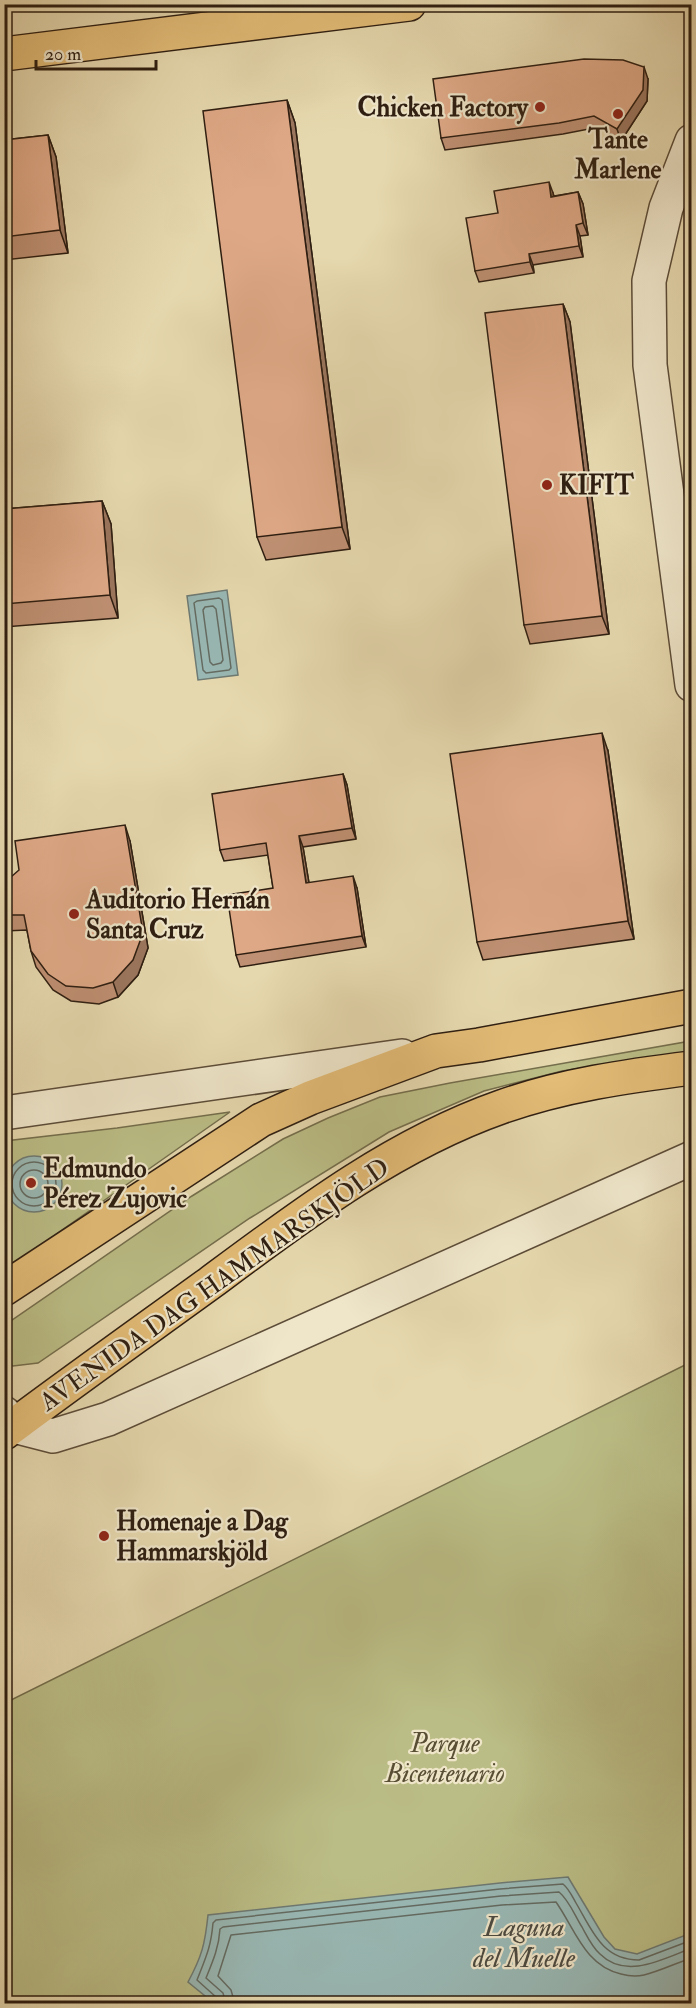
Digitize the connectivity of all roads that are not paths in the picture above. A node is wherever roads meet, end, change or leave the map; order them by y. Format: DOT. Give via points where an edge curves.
graph roads {
  1 [pos="409,4"];
  2 [pos="4,54"];
  3 [pos="692,141"];
  4 [pos="692,685"];
  5 [pos="692,1006"];
  6 [pos="436,1051"];
  7 [pos="692,1068"];
  8 [pos="4,1113"];
  9 [pos="692,1158"];
  10 [pos="4,1289"];
  11 [pos="8,1424"];
  1 -- 2 [label="main road"];
  3 -- 4 [label="street" via="666,208 649,281 650,365"];
  5 -- 6 [label="main road"];
  6 -- 8 [label="street"];
  6 -- 10 [label="main road" via="261,1120"];
  7 -- 11 [label="main road, AVENIDA DAG HAMMARSKJÖLD" via="563,1088 499,1108 417,1144 308,1212"];
  9 -- 11 [label="street" via="108,1419 53,1436"];
}
